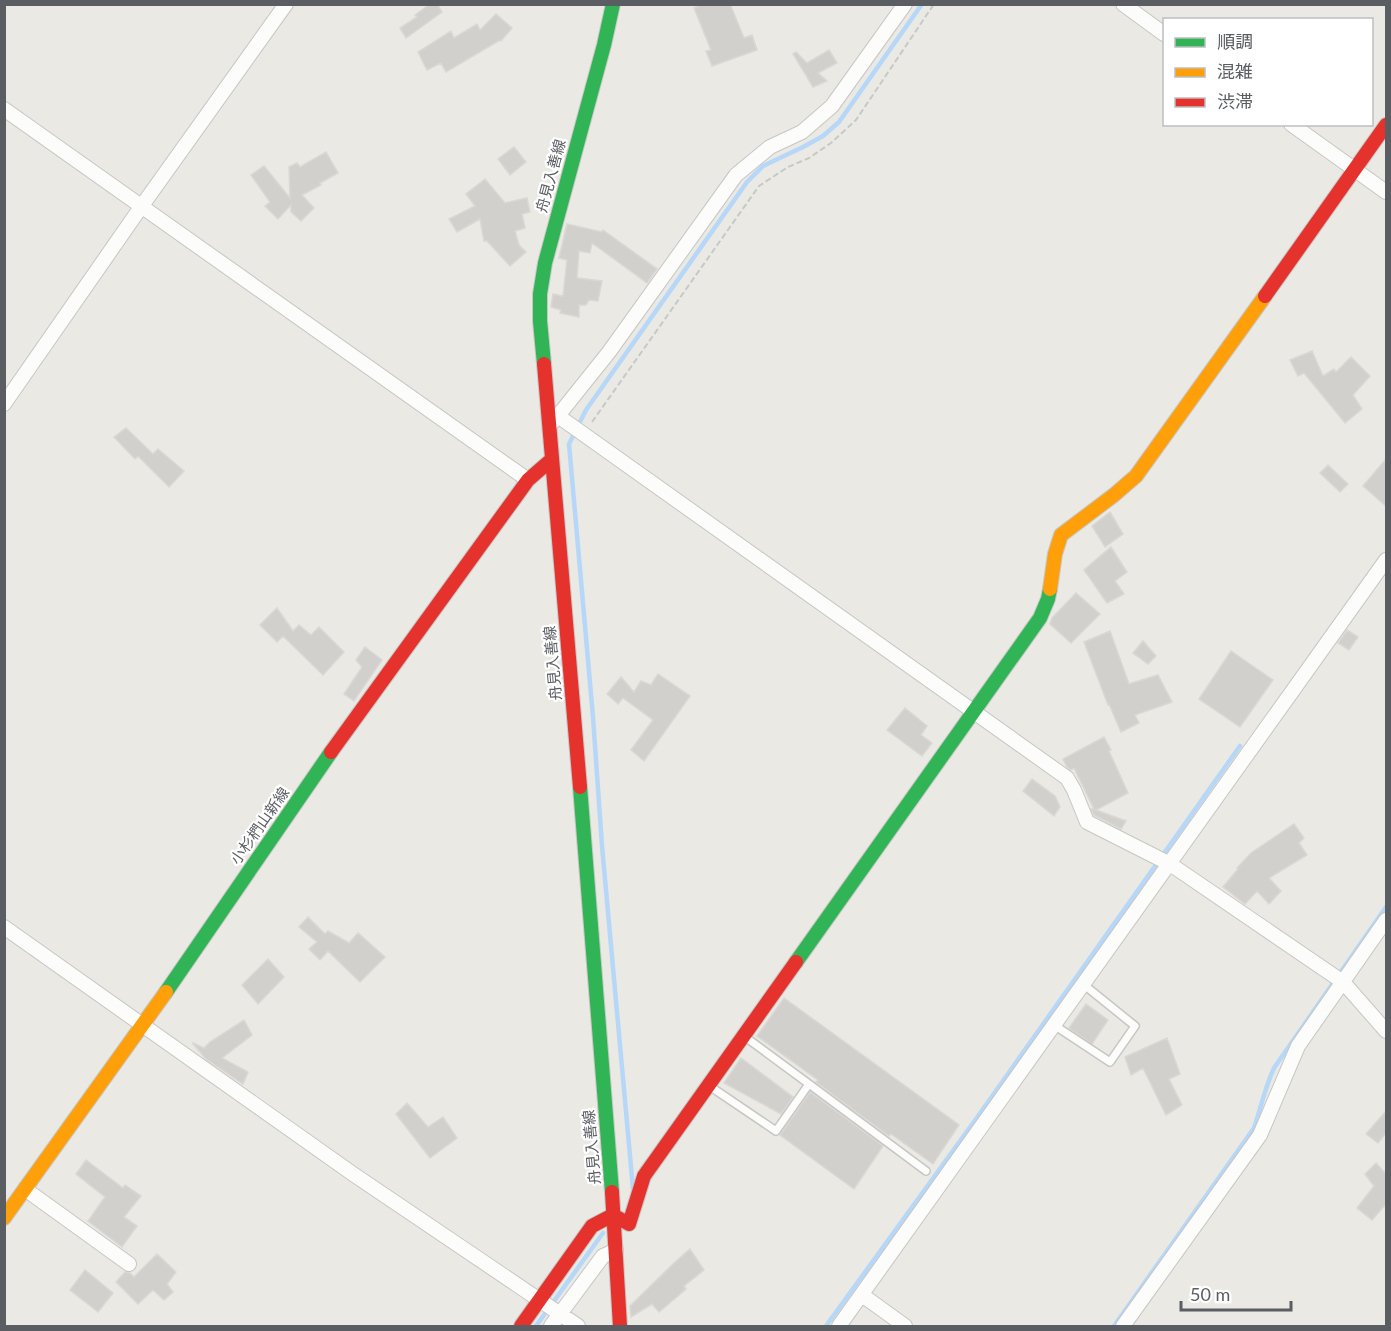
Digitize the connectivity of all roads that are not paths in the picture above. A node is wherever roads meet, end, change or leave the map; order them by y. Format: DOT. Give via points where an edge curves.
graph roads {
  1 [pos="286,4"];
  2 [pos="613,4"];
  3 [pos="905,4"];
  4 [pos="1123,4"];
  5 [pos="1163,33"];
  6 [pos="4,109"];
  7 [pos="1386,125"];
  8 [pos="1294,126"];
  9 [pos="1355,170"];
  10 [pos="1386,192"];
  11 [pos="141,207"];
  12 [pos="4,404"];
  13 [pos="554,421"];
  14 [pos="551,460"];
  15 [pos="528,480"];
  16 [pos="1386,560"];
  17 [pos="974,712"];
  18 [pos="1170,864"];
  19 [pos="1386,921"];
  20 [pos="4,927"];
  21 [pos="1343,982"];
  22 [pos="1083,984"];
  23 [pos="143,1025"];
  24 [pos="1054,1025"];
  25 [pos="1386,1031"];
  26 [pos="743,1036"];
  27 [pos="809,1084"];
  28 [pos="708,1085"];
  29 [pos="926,1171"];
  30 [pos="25,1189"];
  31 [pos="614,1215"];
  32 [pos="4,1218"];
  33 [pos="616,1250"];
  34 [pos="129,1264"];
  35 [pos="862,1295"];
  36 [pos="542,1301"];
  37 [pos="558,1312"];
  38 [pos="521,1326"];
  39 [pos="551,1326"];
  40 [pos="578,1326"];
  41 [pos="620,1326"];
  42 [pos="839,1326"];
  43 [pos="905,1326"];
  44 [pos="1124,1326"];
  1 -- 11 [label="street"];
  2 -- 13 [label="main road, 舟見入善線" via="544,263 540,321"];
  3 -- 13 [label="street" via="832,106 802,132 770,147 736,175 609,352"];
  4 -- 5 [label="street"];
  6 -- 11 [label="street"];
  7 -- 9 [label="main road"];
  8 -- 9 [label="street"];
  9 -- 10 [label="street"];
  9 -- 17 [label="main road" via="1136,476 1061,535 1048,599 1040,618"];
  11 -- 12 [label="street"];
  11 -- 15 [label="street"];
  13 -- 14 [label="main road, 舟見入善線"];
  13 -- 17 [label="street" via="583,434"];
  14 -- 15 [label="main road, 小杉椚山新線"];
  14 -- 31 [label="main road, 舟見入善線"];
  15 -- 23 [label="main road, 小杉椚山新線"];
  16 -- 18 [label="street"];
  17 -- 18 [label="street" via="1067,778 1087,822"];
  17 -- 26 [label="main road"];
  18 -- 21 [label="street"];
  18 -- 22 [label="street"];
  19 -- 21 [label="street"];
  20 -- 23 [label="street"];
  21 -- 25 [label="street"];
  21 -- 44 [label="street" via="1298,1046 1260,1136"];
  22 -- 24 [label="street"];
  22 -- 24 [label="lane" via="1134,1026 1110,1062"];
  23 -- 30 [label="main road, 小杉椚山新線"];
  23 -- 36 [label="street" via="353,1174"];
  24 -- 35 [label="street"];
  26 -- 27 [label="lane"];
  26 -- 28 [label="main road"];
  27 -- 28 [label="lane" via="776,1131"];
  27 -- 29 [label="lane"];
  28 -- 31 [label="main road" via="644,1176 629,1224"];
  30 -- 32 [label="main road, 小杉椚山新線"];
  30 -- 34 [label="street"];
  31 -- 33 [label="main road, 舟見入善線"];
  31 -- 36 [label="main road" via="592,1226"];
  33 -- 37 [label="street" via="603,1256"];
  33 -- 41 [label="main road, 舟見入善線"];
  35 -- 42 [label="street"];
  35 -- 43 [label="street"];
  36 -- 37 [label="street"];
  36 -- 38 [label="main road"];
  37 -- 39 [label="street"];
  37 -- 40 [label="street"];
}
